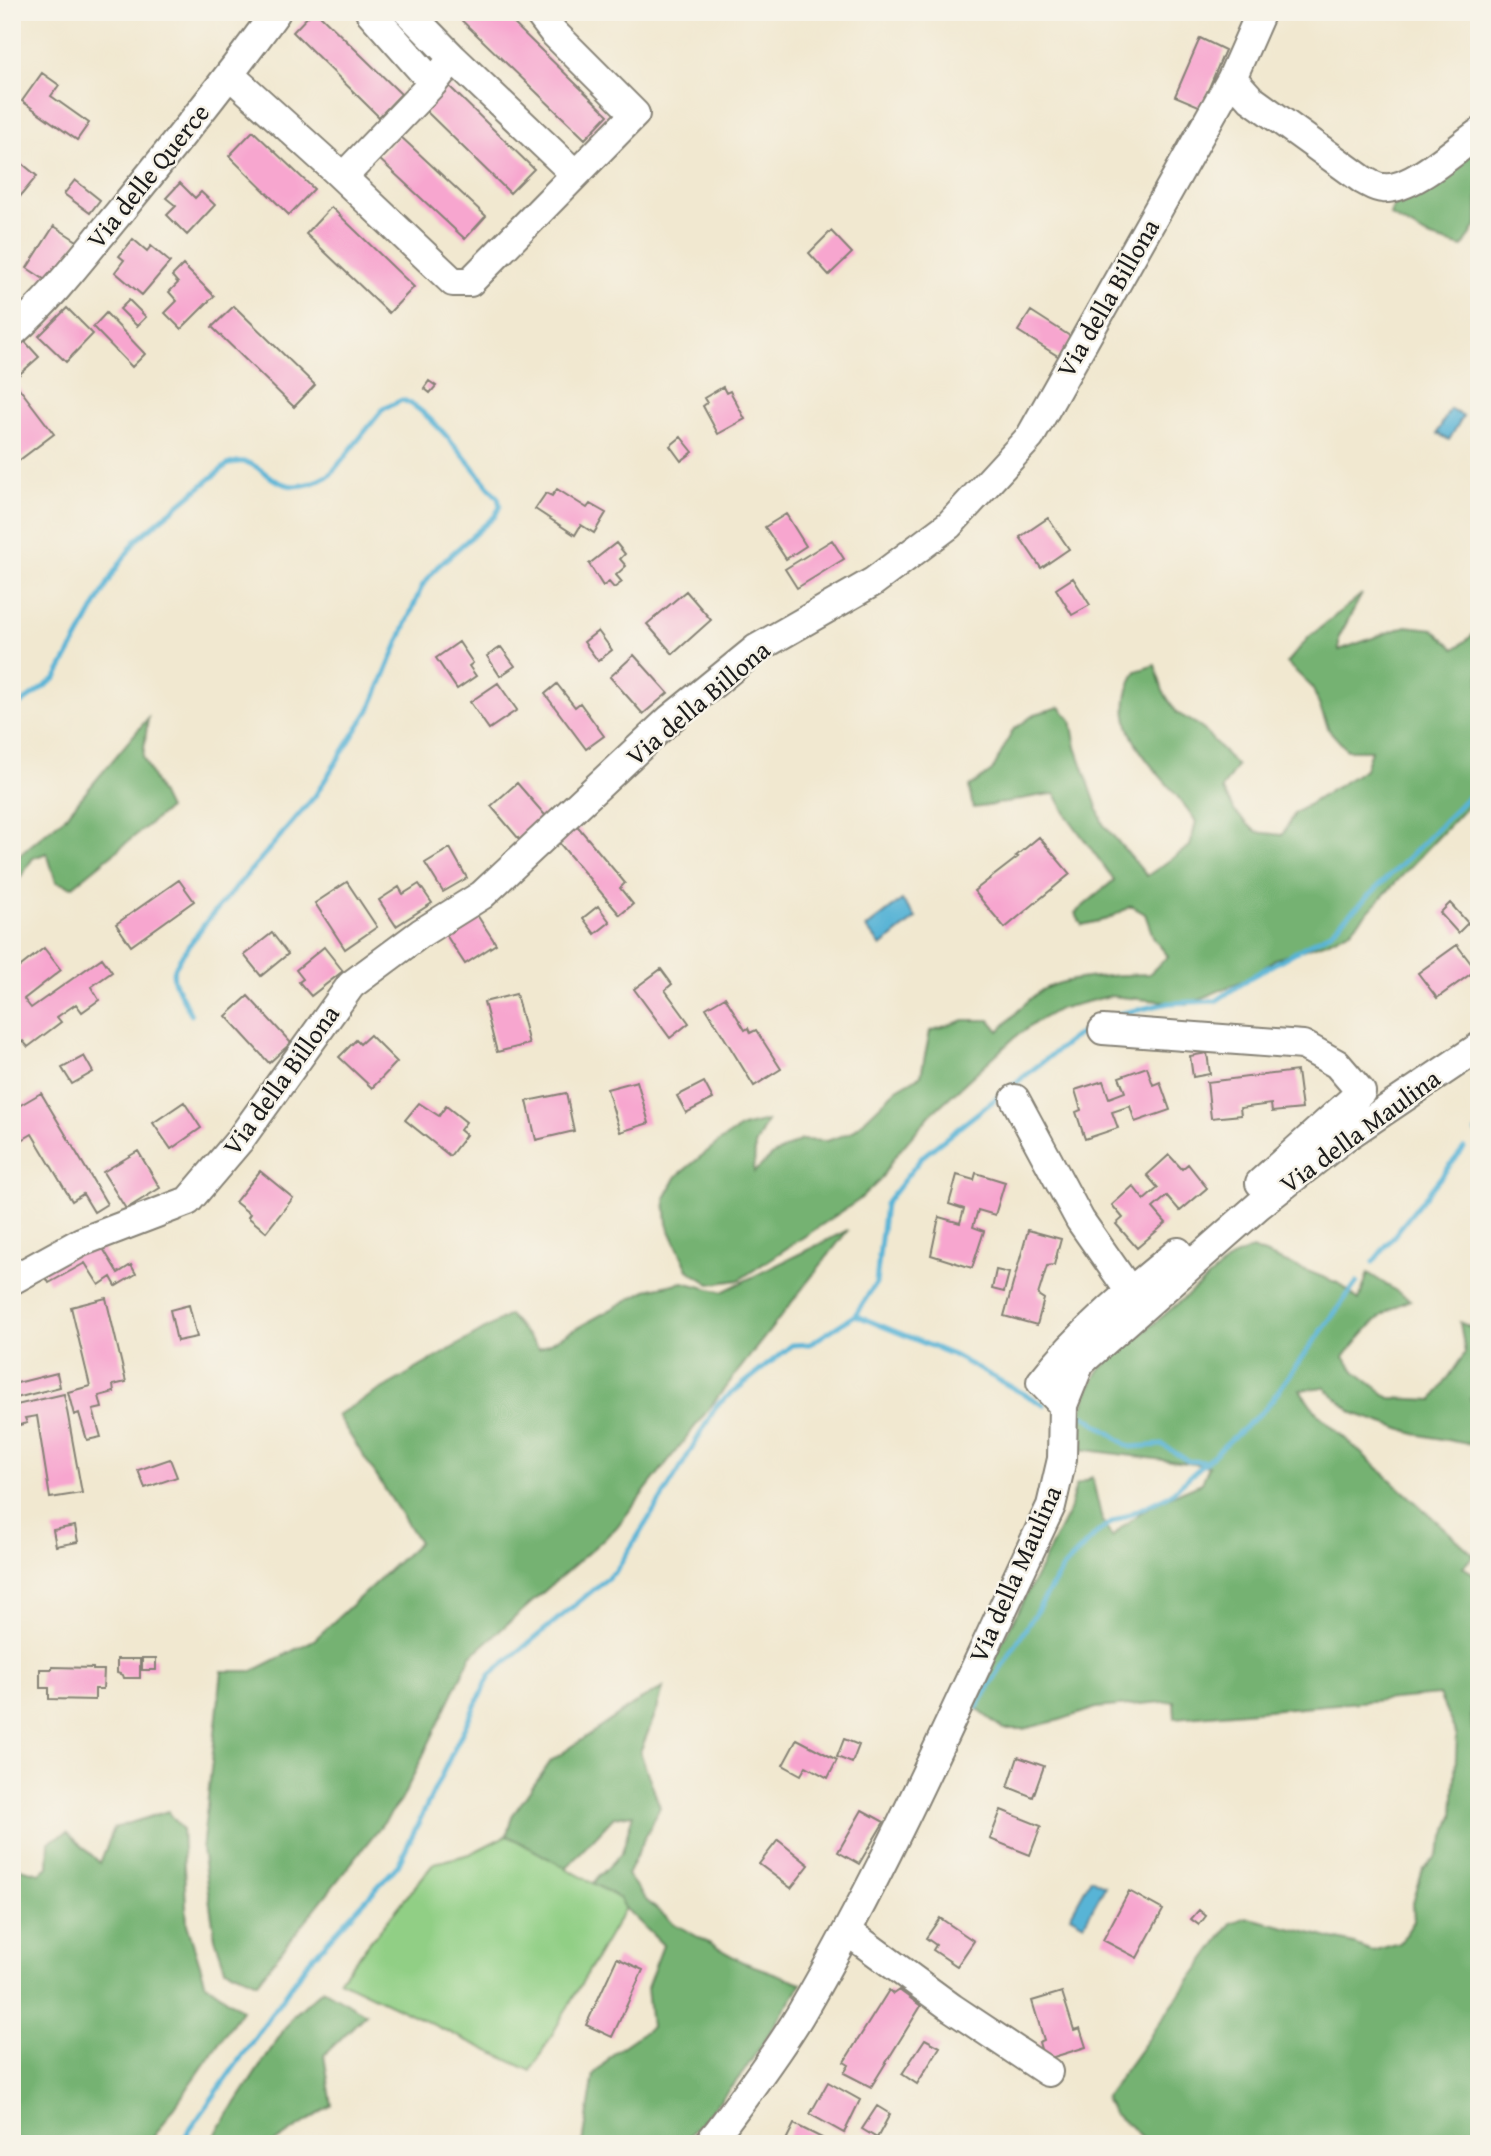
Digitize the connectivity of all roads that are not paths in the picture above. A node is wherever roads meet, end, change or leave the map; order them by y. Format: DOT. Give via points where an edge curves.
graph roads {
  1 [pos="276,12"];
  2 [pos="370,12"];
  3 [pos="408,12"];
  4 [pos="538,12"];
  5 [pos="1261,12"];
  6 [pos="453,58"];
  7 [pos="230,75"];
  8 [pos="1232,78"];
  9 [pos="433,83"];
  10 [pos="1479,133"];
  11 [pos="575,174"];
  12 [pos="343,177"];
  13 [pos="12,333"];
  14 [pos="1102,1030"];
  15 [pos="1479,1047"];
  16 [pos="1015,1099"];
  17 [pos="12,1280"];
  18 [pos="1136,1300"];
  19 [pos="847,1931"];
  20 [pos="1048,2072"];
  21 [pos="708,2144"];
  1 -- 7 [label="street, Via delle Querce"];
  2 -- 9 [label="street"];
  3 -- 6 [label="street"];
  4 -- 11 [label="street" via="635,114"];
  5 -- 8 [label="street, Via della Billona"];
  6 -- 9 [label="street"];
  6 -- 11 [label="street"];
  7 -- 12 [label="street"];
  7 -- 13 [label="street, Via delle Querce" via="70,272"];
  8 -- 10 [label="street" via="1251,99 1363,180 1381,188 1412,182"];
  8 -- 17 [label="street, Via della Billona" via="1030,437 949,524 873,582 756,649 670,719 482,895 351,985 239,1141 188,1201 82,1242"];
  9 -- 12 [label="street"];
  11 -- 12 [label="street" via="470,282 453,282"];
  14 -- 18 [label="street" via="1303,1045 1337,1064 1361,1092"];
  15 -- 18 [label="street, Via della Maulina" via="1344,1138"];
  16 -- 18 [label="street" via="1080,1220"];
  18 -- 19 [label="street, Via della Maulina" via="1080,1363 1063,1405 1062,1459 1051,1506"];
  19 -- 20 [label="street"];
  19 -- 21 [label="street, Via della Maulina" via="799,2018"];
}
